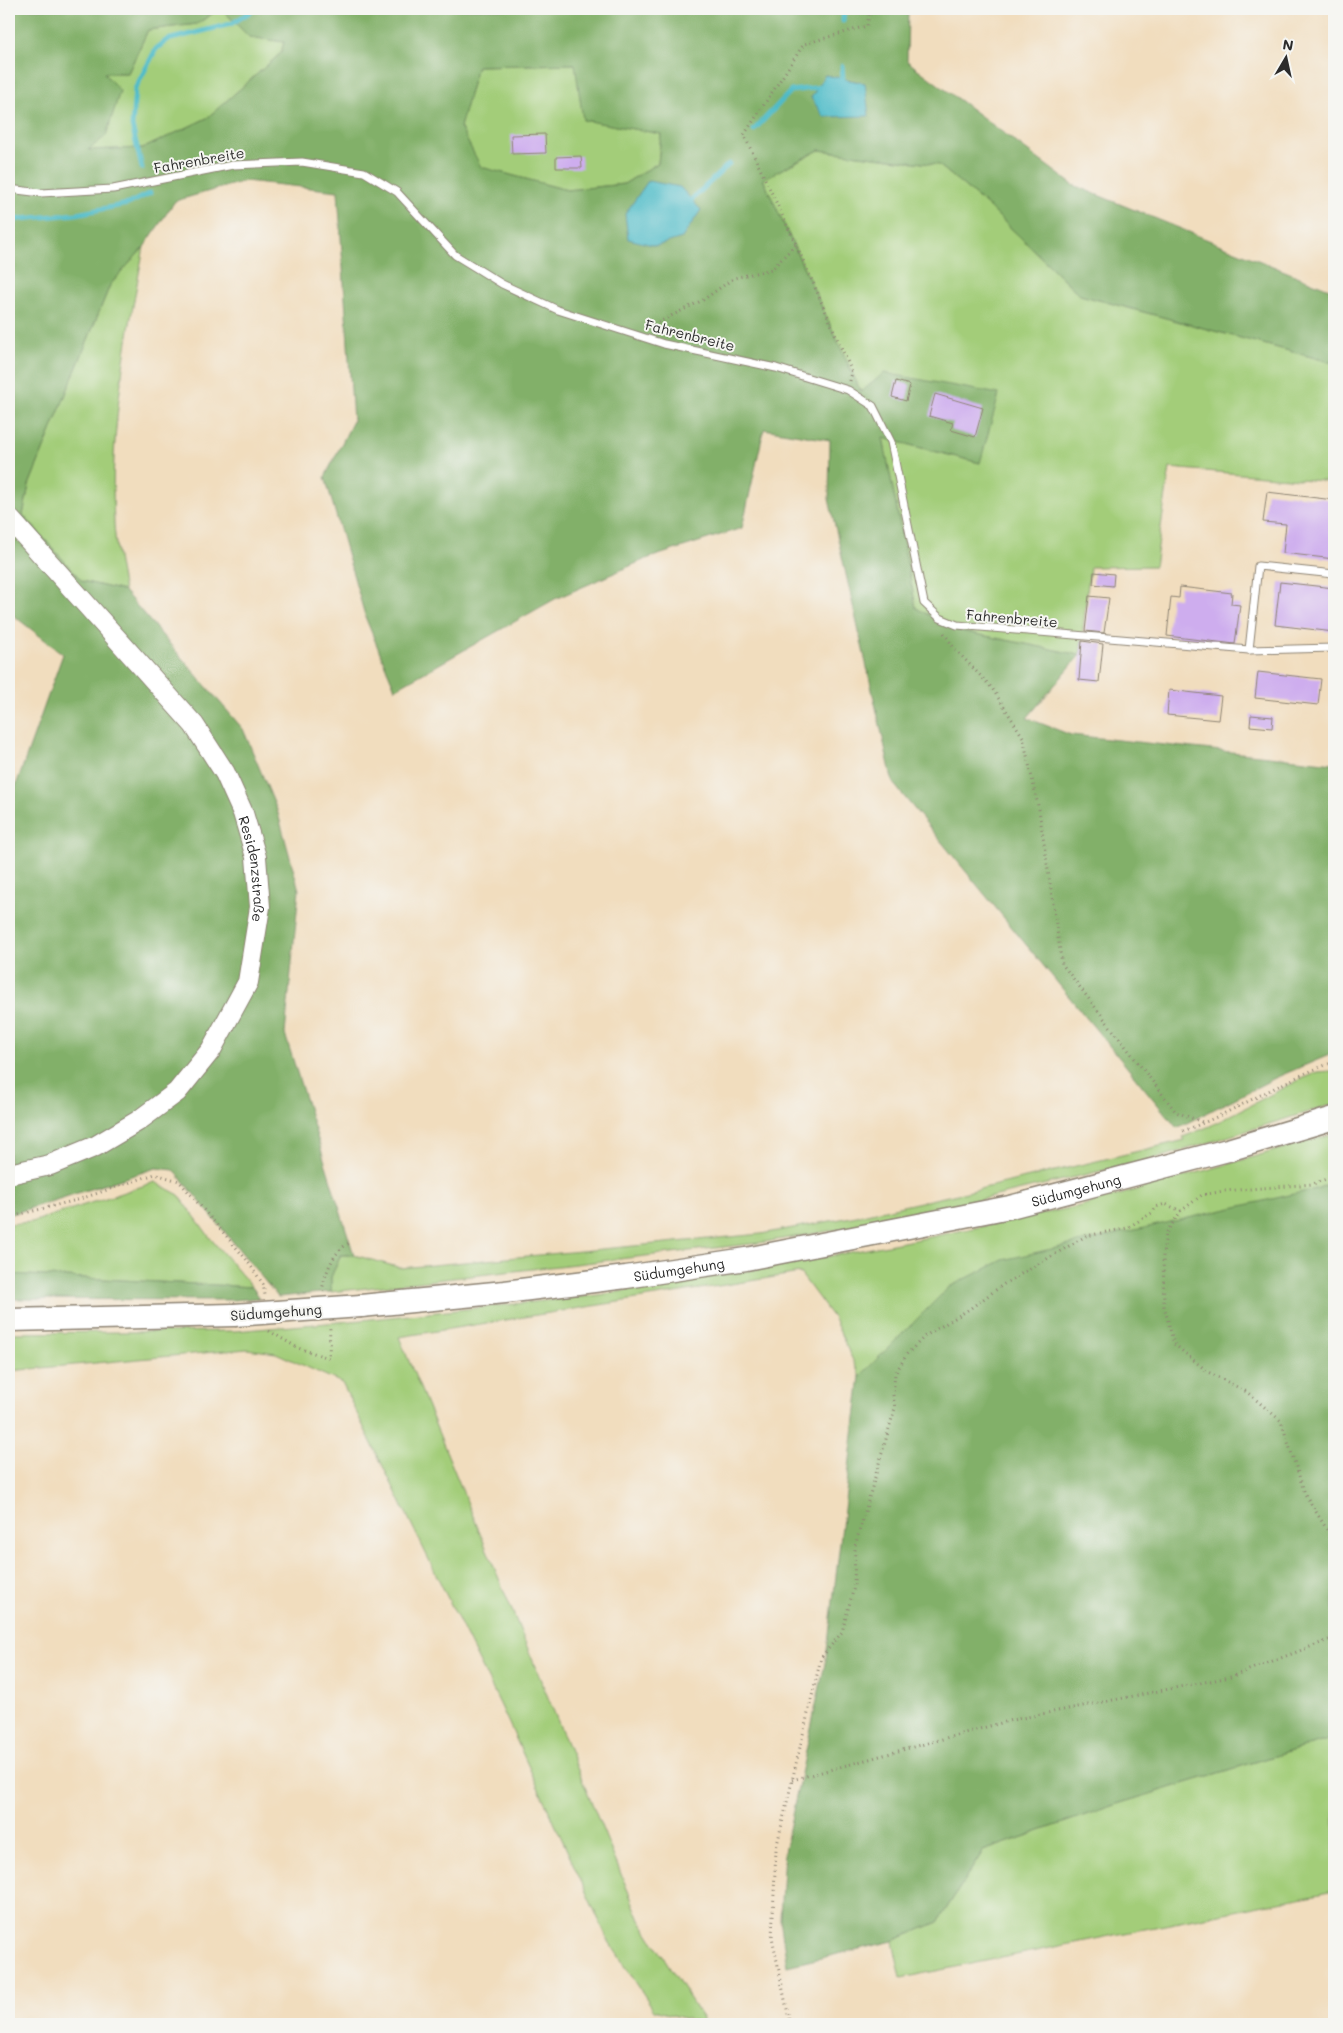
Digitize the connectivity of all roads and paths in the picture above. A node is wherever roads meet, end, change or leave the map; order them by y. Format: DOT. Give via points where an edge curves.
graph roads {
  1 [pos="870,9"];
  2 [pos="9,189"];
  3 [pos="796,244"];
  4 [pos="635,334"];
  5 [pos="848,390"];
  6 [pos="9,518"];
  7 [pos="1334,574"];
  8 [pos="924,603"];
  9 [pos="1334,648"];
  10 [pos="1249,650"];
  11 [pos="1334,1062"];
  12 [pos="1334,1118"];
  13 [pos="1205,1123"];
  14 [pos="1183,1131"];
  15 [pos="9,1174"];
  16 [pos="1334,1176"];
  17 [pos="1182,1211"];
  18 [pos="9,1217"];
  19 [pos="350,1243"];
  20 [pos="324,1298"];
  21 [pos="266,1304"];
  22 [pos="9,1320"];
  23 [pos="268,1323"];
  24 [pos="330,1325"];
  25 [pos="1334,1541"];
  26 [pos="1334,1638"];
  27 [pos="792,1780"];
  28 [pos="790,2024"];
  1 -- 3 [label="path" via="867,26 804,44 744,135"];
  2 -- 4 [label="lane, Fahrenbreite" via="41,194 113,189 233,164 302,162 364,172 397,192 455,255 502,284 558,310"];
  3 -- 4 [label="path" via="772,269 734,278 703,300"];
  3 -- 5 [label="path" via="852,372"];
  4 -- 5 [label="lane, Fahrenbreite" via="664,344 776,368"];
  5 -- 8 [label="lane, Fahrenbreite" via="872,406 891,442"];
  6 -- 15 [label="main road, Residenzstraße" via="194,725 225,773 243,813 256,857 260,907 248,982 211,1050 177,1092 138,1122 96,1146 50,1166"];
  7 -- 10 [label="lane" via="1258,566"];
  8 -- 10 [label="lane, Fahrenbreite" via="940,618 957,626"];
  8 -- 13 [label="path" via="955,649 992,688 1023,737 1039,810 1062,964 1176,1112"];
  9 -- 10 [label="lane, Fahrenbreite"];
  11 -- 13 [label="path"];
  12 -- 22 [label="main road, Südumgehung, bridge" via="1210,1155 1010,1207 746,1259 514,1291 361,1306 234,1315"];
  13 -- 14 [label="path"];
  16 -- 17 [label="path" via="1313,1184 1202,1195"];
  17 -- 25 [label="path" via="1166,1233 1163,1255 1164,1306 1174,1344 1208,1372 1247,1392 1281,1421 1305,1494"];
  17 -- 27 [label="path" via="1165,1204 1127,1228 1086,1236 925,1336 907,1354 895,1374 895,1408 854,1546 854,1587 842,1632 821,1658"];
  18 -- 21 [label="path" via="78,1200 155,1174 179,1181 246,1259 263,1284"];
  19 -- 20 [label="path" via="341,1247 334,1257 322,1289"];
  23 -- 24 [label="path" via="269,1333 298,1348 329,1358"];
  26 -- 27 [label="path" via="1230,1677 1012,1720"];
  27 -- 28 [label="path" via="776,1849 772,1937"];
}
